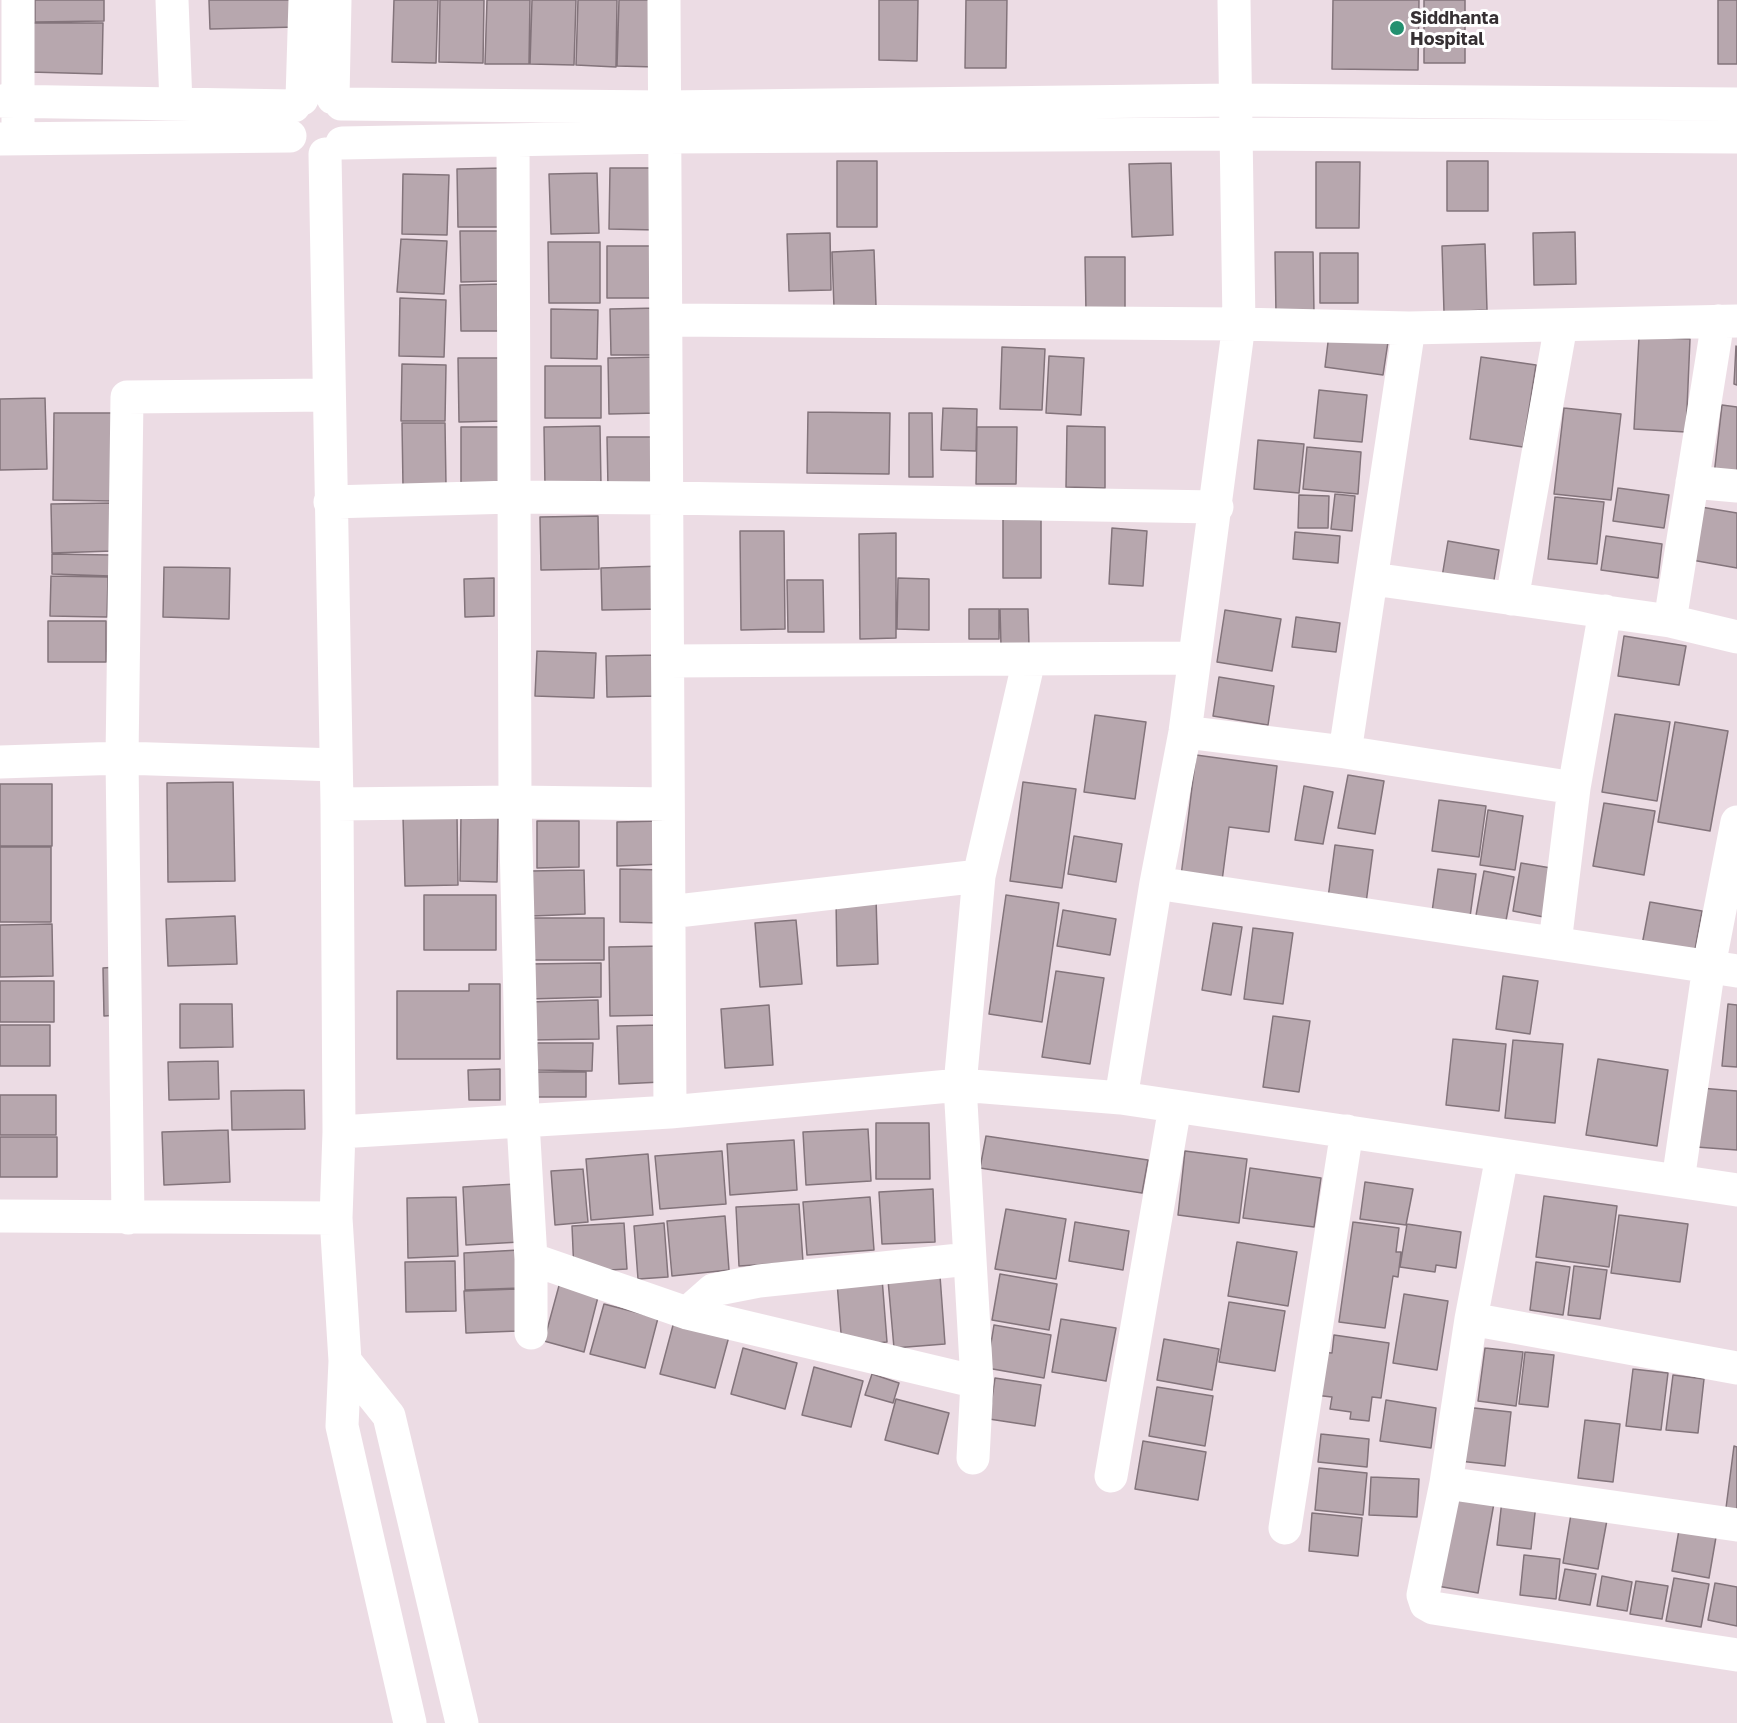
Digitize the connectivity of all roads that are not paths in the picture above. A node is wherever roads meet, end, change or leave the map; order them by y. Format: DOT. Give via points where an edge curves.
graph roads {
  1 [pos="18,0"];
  2 [pos="172,0"];
  3 [pos="304,0"];
  4 [pos="335,0"];
  5 [pos="664,0"];
  6 [pos="1234,0"];
  7 [pos="1234,100"];
  8 [pos="9,101"];
  9 [pos="176,104"];
  10 [pos="1737,104"];
  11 [pos="312,108"];
  12 [pos="665,122"];
  13 [pos="1234,134"];
  14 [pos="1737,137"];
  15 [pos="9,139"];
  16 [pos="513,140"];
  17 [pos="334,148"];
  18 [pos="667,321"];
  19 [pos="1727,321"];
  20 [pos="1239,324"];
  21 [pos="1561,325"];
  22 [pos="1408,328"];
  23 [pos="328,395"];
  24 [pos="1692,482"];
  25 [pos="1737,486"];
  26 [pos="513,497"];
  27 [pos="667,498"];
  28 [pos="330,502"];
  29 [pos="1217,507"];
  30 [pos="1373,579"];
  31 [pos="1512,599"];
  32 [pos="1605,611"];
  33 [pos="1671,621"];
  34 [pos="1737,637"];
  35 [pos="1193,658"];
  36 [pos="1029,660"];
  37 [pos="668,661"];
  38 [pos="1185,732"];
  39 [pos="1345,752"];
  40 [pos="122,758"];
  41 [pos="0,762"];
  42 [pos="336,765"];
  43 [pos="1574,788"];
  44 [pos="515,802"];
  45 [pos="337,804"];
  46 [pos="668,804"];
  47 [pos="1737,822"];
  48 [pos="979,876"];
  49 [pos="1156,883"];
  50 [pos="669,912"];
  51 [pos="1555,943"];
  52 [pos="1723,968"];
  53 [pos="960,1084"];
  54 [pos="1121,1098"];
  55 [pos="1175,1107"];
  56 [pos="669,1112"];
  57 [pos="523,1122"];
  58 [pos="1347,1131"];
  59 [pos="339,1132"];
  60 [pos="1502,1156"];
  61 [pos="1678,1181"];
  62 [pos="1737,1190"];
  63 [pos="0,1216"];
  64 [pos="128,1218"];
  65 [pos="336,1218"];
  66 [pos="531,1259"];
  67 [pos="969,1259"];
  68 [pos="687,1313"];
  69 [pos="1471,1319"];
  70 [pos="531,1333"];
  71 [pos="345,1361"];
  72 [pos="1737,1368"];
  73 [pos="977,1382"];
  74 [pos="974,1458"];
  75 [pos="1111,1476"];
  76 [pos="1446,1483"];
  77 [pos="1737,1525"];
  78 [pos="1285,1528"];
  79 [pos="1737,1655"];
  80 [pos="410,1723"];
  81 [pos="462,1723"];
  1 -- 8 [label="street"];
  2 -- 9 [label="street"];
  3 -- 11 [label="street"];
  4 -- 11 [label="street"];
  5 -- 12 [label="street"];
  6 -- 7 [label="street"];
  7 -- 10 [label="street"];
  7 -- 12 [label="street"];
  7 -- 13 [label="street"];
  8 -- 9 [label="street"];
  8 -- 15 [label="street"];
  9 -- 11 [label="street"];
  11 -- 12 [label="street"];
  11 -- 15 [label="street"];
  11 -- 17 [label="street" via="349,123"];
  11 -- 17 [label="street" via="304,151"];
  12 -- 13 [label="street"];
  12 -- 16 [label="street"];
  12 -- 18 [label="street"];
  13 -- 14 [label="street"];
  13 -- 20 [label="street"];
  16 -- 17 [label="street"];
  16 -- 26 [label="street"];
  17 -- 23 [label="street"];
  18 -- 20 [label="street"];
  18 -- 27 [label="street"];
  19 -- 21 [label="street"];
  19 -- 24 [label="street"];
  20 -- 22 [label="street"];
  20 -- 29 [label="street"];
  21 -- 22 [label="street"];
  21 -- 31 [label="street"];
  22 -- 30 [label="street"];
  23 -- 28 [label="street"];
  23 -- 40 [label="street" via="127,397"];
  24 -- 25 [label="street"];
  24 -- 33 [label="street"];
  26 -- 27 [label="street"];
  26 -- 28 [label="street"];
  26 -- 44 [label="street"];
  27 -- 29 [label="street"];
  27 -- 37 [label="street"];
  28 -- 42 [label="street"];
  29 -- 35 [label="street"];
  30 -- 31 [label="street"];
  30 -- 39 [label="street"];
  31 -- 32 [label="street"];
  32 -- 33 [label="street"];
  32 -- 43 [label="street"];
  33 -- 34 [label="street"];
  35 -- 36 [label="street"];
  35 -- 38 [label="street"];
  36 -- 37 [label="street"];
  36 -- 48 [label="street"];
  37 -- 46 [label="street"];
  38 -- 39 [label="street"];
  38 -- 49 [label="street"];
  39 -- 43 [label="street"];
  40 -- 41 [label="street"];
  40 -- 42 [label="street"];
  40 -- 64 [label="street"];
  42 -- 45 [label="street"];
  43 -- 51 [label="street"];
  44 -- 45 [label="street"];
  44 -- 46 [label="street"];
  44 -- 57 [label="street"];
  45 -- 59 [label="street"];
  46 -- 50 [label="street"];
  47 -- 52 [label="street"];
  48 -- 50 [label="street"];
  48 -- 53 [label="street"];
  49 -- 51 [label="street"];
  49 -- 54 [label="street"];
  50 -- 56 [label="street"];
  51 -- 52 [label="street"];
  52 -- 61 [label="street"];
  53 -- 54 [label="street"];
  53 -- 56 [label="street"];
  53 -- 67 [label="street"];
  54 -- 55 [label="street"];
  55 -- 58 [label="street"];
  55 -- 75 [label="street"];
  56 -- 57 [label="street"];
  57 -- 59 [label="street"];
  57 -- 66 [label="street"];
  58 -- 60 [label="street"];
  58 -- 78 [label="street"];
  59 -- 65 [label="street"];
  60 -- 61 [label="street"];
  60 -- 69 [label="street"];
  61 -- 62 [label="street"];
  63 -- 64 [label="street"];
  64 -- 65 [label="street"];
  65 -- 71 [label="street"];
  66 -- 68 [label="street"];
  66 -- 70 [label="street"];
  67 -- 68 [label="street" via="759,1281 713,1290"];
  67 -- 73 [label="street"];
  68 -- 73 [label="street"];
  69 -- 72 [label="street"];
  69 -- 76 [label="street"];
  71 -- 80 [label="street" via="342,1426"];
  71 -- 81 [label="street" via="389,1416"];
  73 -- 74 [label="street"];
  76 -- 77 [label="street"];
  76 -- 79 [label="street" via="1423,1595 1426,1605"];
}
